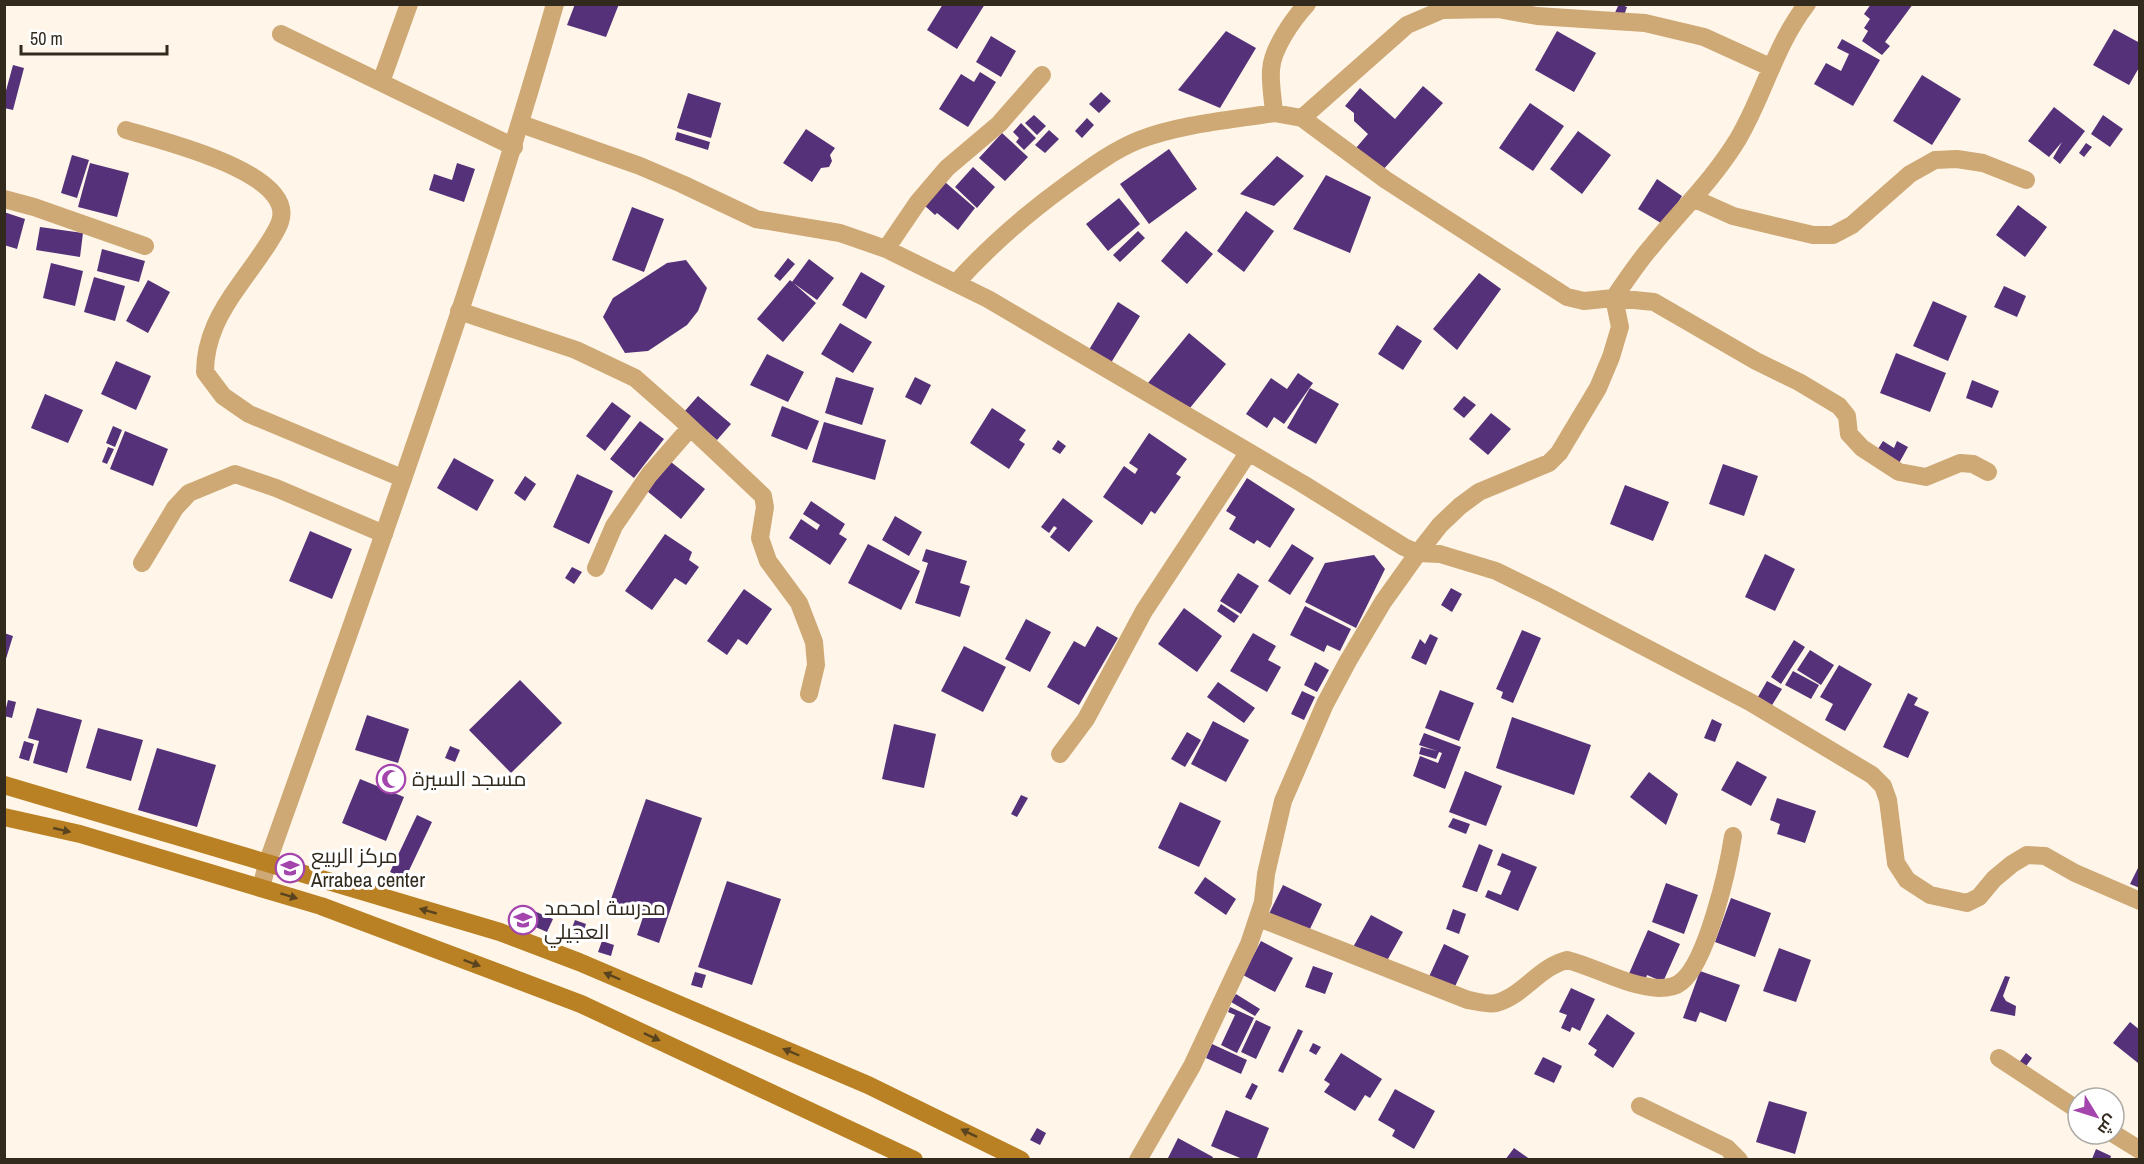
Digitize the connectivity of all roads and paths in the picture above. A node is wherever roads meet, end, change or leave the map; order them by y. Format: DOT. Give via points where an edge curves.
graph roads {
  1 [pos="409,4"];
  2 [pos="555,4"];
  3 [pos="1307,4"];
  4 [pos="1807,4"];
  5 [pos="281,34"];
  6 [pos="1770,67"];
  7 [pos="1042,75"];
  8 [pos="381,82"];
  9 [pos="1274,113"];
  10 [pos="1302,118"];
  11 [pos="521,124"];
  12 [pos="126,130"];
  13 [pos="514,147"];
  14 [pos="2026,180"];
  15 [pos="4,199"];
  16 [pos="1695,199"];
  17 [pos="145,246"];
  18 [pos="886,249"];
  19 [pos="956,283"];
  20 [pos="1614,298"];
  21 [pos="459,311"];
  22 [pos="690,428"];
  23 [pos="1248,453"];
  24 [pos="1988,472"];
  25 [pos="402,478"];
  26 [pos="384,534"];
  27 [pos="1418,553"];
  28 [pos="142,563"];
  29 [pos="596,568"];
  30 [pos="809,694"];
  31 [pos="1060,754"];
  32 [pos="4,785"];
  33 [pos="4,817"];
  34 [pos="1733,836"];
  35 [pos="267,864"];
  36 [pos="261,888"];
  37 [pos="2139,901"];
  38 [pos="1258,918"];
  39 [pos="1999,1058"];
  40 [pos="2066,1102"];
  41 [pos="1640,1106"];
  42 [pos="2126,1142"];
  43 [pos="2139,1150"];
  44 [pos="914,1160"];
  45 [pos="1021,1160"];
  46 [pos="1138,1160"];
  47 [pos="1739,1160"];
  1 -- 8 [label="street"];
  2 -- 11 [label="street"];
  3 -- 9 [label="street" via="1296,16 1270,69"];
  4 -- 6 [label="street"];
  5 -- 8 [label="street"];
  6 -- 10 [label="street" via="1704,37 1645,23 1537,16 1498,9 1442,10 1407,25"];
  6 -- 16 [label="street" via="1739,137"];
  7 -- 18 [label="street" via="999,124 947,168"];
  8 -- 13 [label="street"];
  9 -- 10 [label="street"];
  9 -- 19 [label="street" via="1174,130 1124,147 1025,215"];
  10 -- 20 [label="street" via="1386,180 1567,297 1584,302"];
  11 -- 13 [label="street"];
  11 -- 18 [label="street" via="639,166 756,219 840,233"];
  12 -- 25 [label="street" via="208,154 262,183 280,207 280,221 228,300 207,344 205,372 224,396 249,414"];
  13 -- 21 [label="street"];
  14 -- 16 [label="street" via="1983,163 1935,160 1910,174 1852,225 1833,235 1813,235 1733,216"];
  15 -- 17 [label="street"];
  16 -- 20 [label="street" via="1651,246"];
  18 -- 19 [label="street"];
  19 -- 23 [label="street"];
  20 -- 24 [label="street" via="1654,302 1839,406 1847,416 1849,434 1862,448 1899,472 1926,477 1960,463 1973,464"];
  20 -- 27 [label="street" via="1620,327 1611,357 1598,388 1559,453 1549,463 1479,492 1440,525"];
  21 -- 22 [label="street" via="576,351 635,378"];
  21 -- 25 [label="street"];
  22 -- 29 [label="street" via="649,475 614,526"];
  22 -- 30 [label="street" via="762,496 765,507 760,538 768,561 799,603 814,642 816,665"];
  23 -- 27 [label="street"];
  23 -- 31 [label="street" via="1144,611 1086,719"];
  25 -- 26 [label="street"];
  26 -- 28 [label="street" via="234,474 189,493 175,508"];
  26 -- 35 [label="street"];
  27 -- 37 [label="street" via="1440,554 1496,571 1535,590 1750,702 1872,775 1883,786 1888,800 1896,863 1907,880 1930,895 1966,903 1979,897 1994,879 2027,855 2045,856"];
  27 -- 38 [label="street" via="1348,661 1297,764 1283,801"];
  32 -- 35 [label="main road"];
  33 -- 36 [label="main road, one-way" via="80,834"];
  34 -- 38 [label="street" via="1718,904 1701,951 1690,972 1674,986 1633,985 1567,960 1556,963 1494,1004 1468,1000"];
  35 -- 36 [label="street"];
  45 -- 35 [label="main road, one-way" via="868,1085 569,958 500,932"];
  36 -- 44 [label="main road, one-way" via="321,906 581,1004"];
  38 -- 46 [label="street" via="1191,1066"];
  39 -- 40 [label="street"];
  41 -- 47 [label="street" via="1727,1148"];
  42 -- 43 [label="street"];
}
